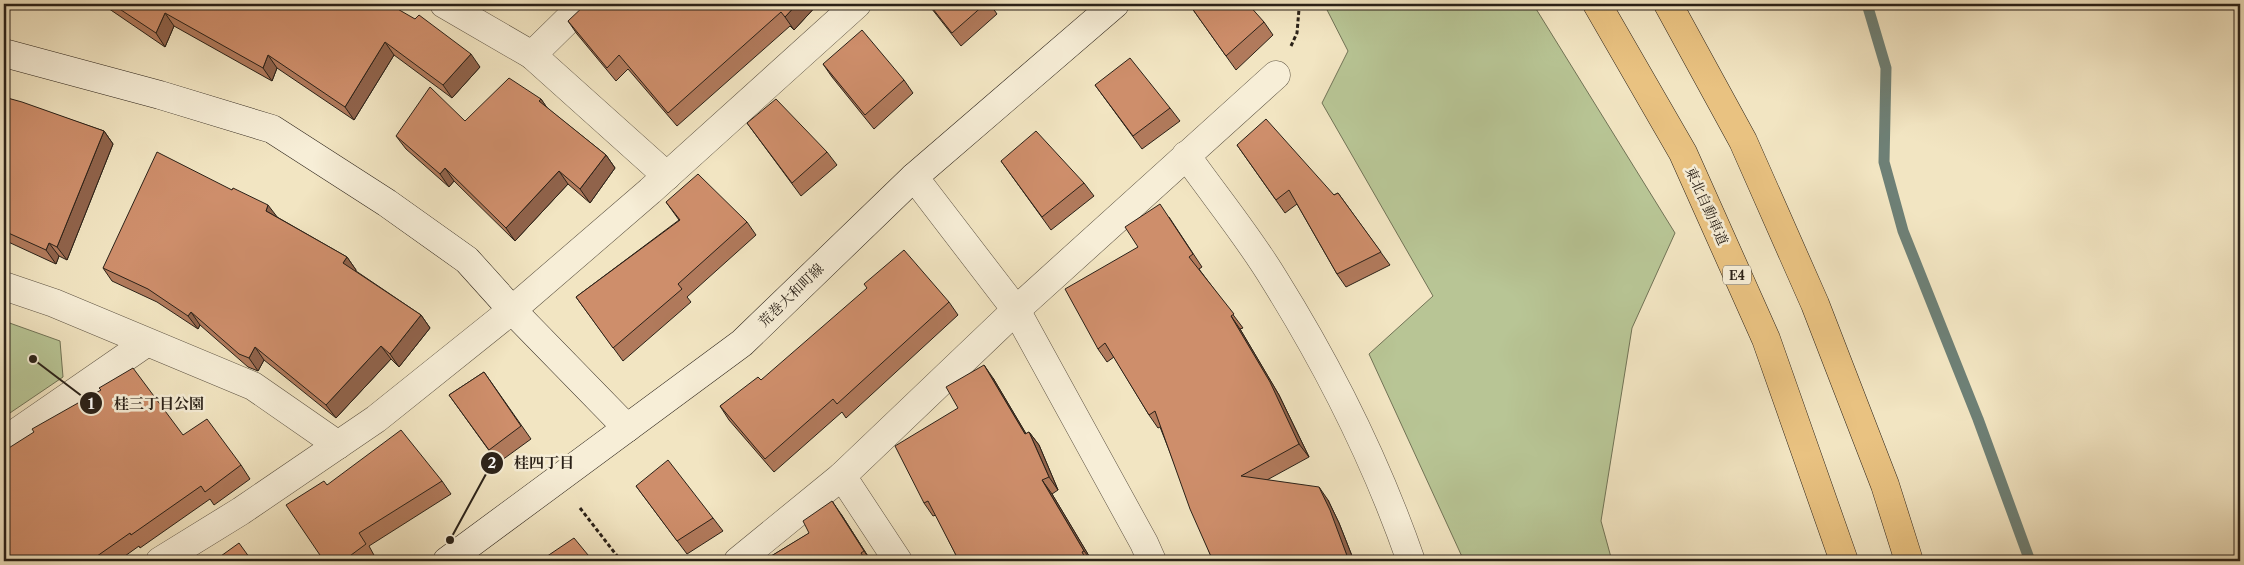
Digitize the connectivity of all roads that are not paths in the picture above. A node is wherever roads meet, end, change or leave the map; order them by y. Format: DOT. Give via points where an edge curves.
graph roads {
  1 [pos="444,4"];
  2 [pos="584,4"];
  3 [pos="856,4"];
  4 [pos="1115,4"];
  5 [pos="1597,4"];
  6 [pos="1668,4"];
  7 [pos="4,53"];
  8 [pos="532,55"];
  9 [pos="1276,75"];
  10 [pos="1186,155"];
  11 [pos="667,176"];
  12 [pos="914,177"];
  13 [pos="4,286"];
  14 [pos="512,310"];
  15 [pos="1016,310"];
  16 [pos="146,342"];
  17 [pos="627,428"];
  18 [pos="4,441"];
  19 [pos="338,444"];
  20 [pos="842,476"];
  21 [pos="160,561"];
  22 [pos="447,561"];
  23 [pos="738,561"];
  24 [pos="898,561"];
  25 [pos="1152,561"];
  26 [pos="1412,561"];
  27 [pos="1844,561"];
  28 [pos="1909,561"];
  1 -- 8 [label="street"];
  2 -- 8 [label="street"];
  3 -- 11 [label="street"];
  4 -- 12 [label="street, 荒巻大和町線"];
  5 -- 27 [label="highway, 東北自動車道 / E4" via="1683,153 1766,339"];
  6 -- 28 [label="highway" via="1743,141 1815,304 1885,485"];
  7 -- 14 [label="street" via="160,95 272,130 387,203 466,260"];
  8 -- 11 [label="street"];
  9 -- 10 [label="street"];
  10 -- 15 [label="street"];
  10 -- 26 [label="street" via="1274,278 1338,393 1395,516"];
  11 -- 14 [label="street"];
  12 -- 15 [label="street"];
  12 -- 17 [label="street, 荒巻大和町線" via="742,343"];
  13 -- 16 [label="street" via="54,303"];
  14 -- 17 [label="street"];
  14 -- 19 [label="street" via="376,419"];
  15 -- 20 [label="street"];
  15 -- 25 [label="street"];
  16 -- 18 [label="street"];
  16 -- 19 [label="street" via="254,386"];
  17 -- 22 [label="street, 荒巻大和町線"];
  19 -- 21 [label="street" via="241,511"];
  20 -- 23 [label="street"];
  20 -- 24 [label="street"];
}
